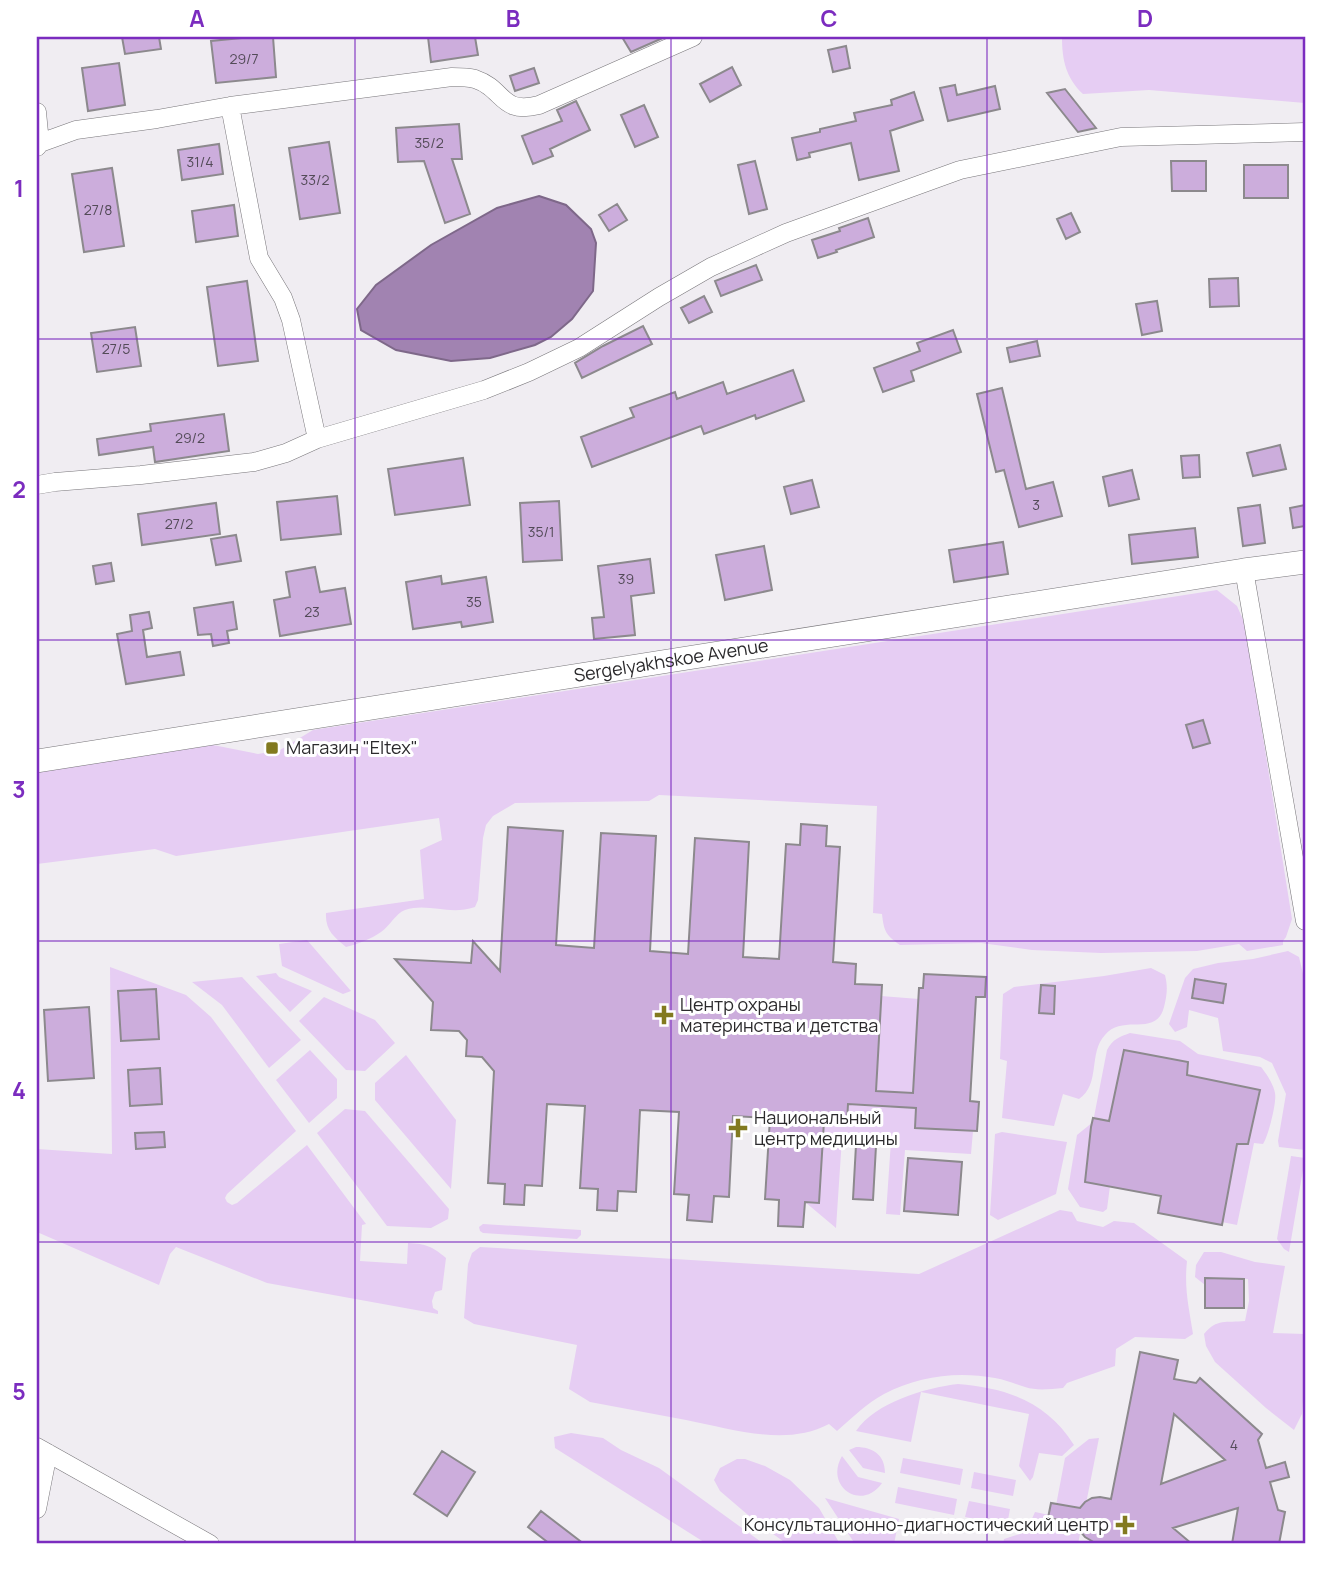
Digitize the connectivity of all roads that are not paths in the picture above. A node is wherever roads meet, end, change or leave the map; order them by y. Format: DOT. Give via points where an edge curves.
graph roads {
  1 [pos="693,37"];
  2 [pos="230,106"];
  3 [pos="37,112"];
  4 [pos="1305,132"];
  5 [pos="38,145"];
  6 [pos="317,439"];
  7 [pos="37,485"];
  8 [pos="1305,562"];
  9 [pos="1244,570"];
  10 [pos="37,761"];
  11 [pos="1305,921"];
  12 [pos="42,1450"];
  13 [pos="37,1509"];
  14 [pos="210,1544"];
  1 -- 2 [label="street" via="524,109 512,107 472,78 452,77"];
  2 -- 5 [label="street" via="76,130"];
  2 -- 6 [label="street" via="259,258 291,320"];
  3 -- 5 [label="street"];
  4 -- 6 [label="street" via="1121,137 960,170 786,233 711,267 579,348 529,372 484,390"];
  6 -- 7 [label="street" via="254,462"];
  8 -- 9 [label="main road, Sergelyakhskoe Avenue"];
  9 -- 10 [label="main road, Sergelyakhskoe Avenue"];
  9 -- 11 [label="street"];
  12 -- 13 [label="street"];
  12 -- 14 [label="street"];
}
